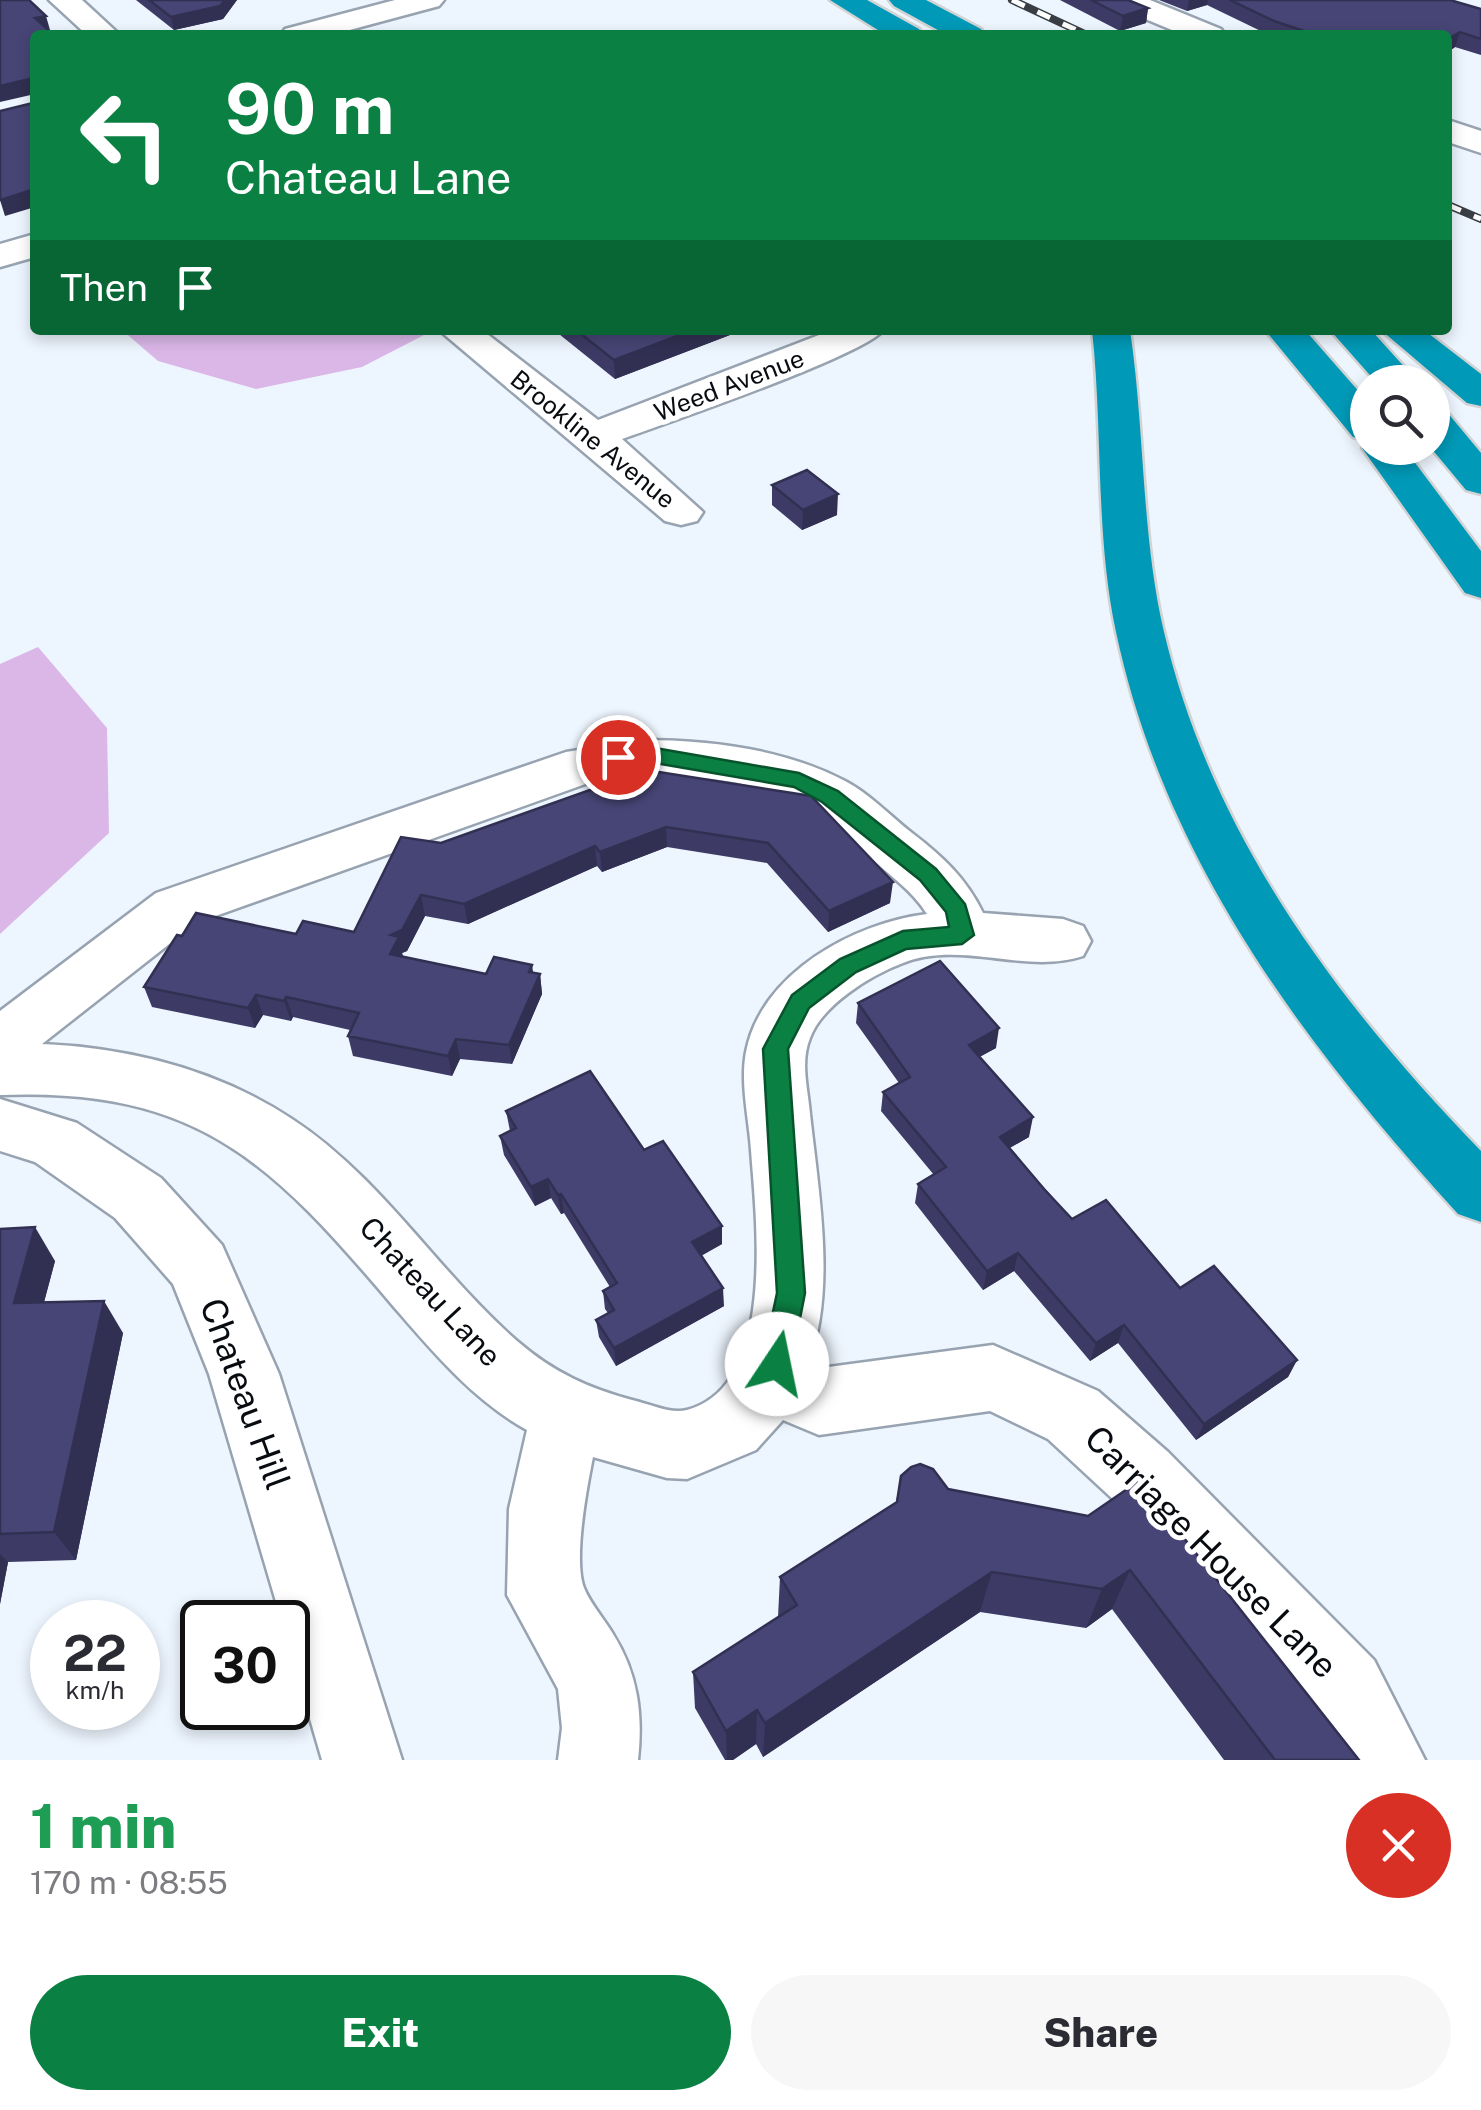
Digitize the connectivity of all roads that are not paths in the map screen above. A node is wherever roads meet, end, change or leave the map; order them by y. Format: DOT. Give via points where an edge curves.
graph roads {
  1 [pos="64,0"];
  2 [pos="429,0"];
  3 [pos="846,0"];
  4 [pos="1124,0"];
  5 [pos="379,6"];
  6 [pos="906,25"];
  7 [pos="99,30"];
  8 [pos="310,30"];
  9 [pos="410,30"];
  10 [pos="941,30"];
  11 [pos="1198,30"];
  12 [pos="30,247"];
  13 [pos="0,256"];
  14 [pos="464,335"];
  15 [pos="853,335"];
  16 [pos="1112,335"];
  17 [pos="1288,335"];
  18 [pos="1354,335"];
  19 [pos="1406,335"];
  20 [pos="1382,365"];
  21 [pos="1481,394"];
  22 [pos="1350,407"];
  23 [pos="593,436"];
  24 [pos="1450,443"];
  25 [pos="1395,465"];
  26 [pos="1481,480"];
  27 [pos="681,512"];
  28 [pos="1481,584"];
  29 [pos="962,935"];
  30 [pos="1062,941"];
  31 [pos="0,1045"];
  32 [pos="0,1070"];
  33 [pos="0,1125"];
  34 [pos="1481,1194"];
  35 [pos="768,1380"];
  36 [pos="567,1410"];
  37 [pos="362,1760"];
  38 [pos="598,1760"];
  39 [pos="1385,1760"];
  1 -- 7 [label="street"];
  2 -- 5 [label="street"];
  3 -- 6 [label="highway"];
  4 -- 11 [label="street"];
  5 -- 8 [label="street"];
  5 -- 9 [label="street"];
  6 -- 10 [label="highway"];
  12 -- 13 [label="street"];
  14 -- 23 [label="street, Brookline Avenue"];
  15 -- 23 [label="street, Weed Avenue"];
  16 -- 34 [label="highway" via="1139,628 1180,762 1232,870 1301,978 1387,1090"];
  17 -- 22 [label="highway"];
  18 -- 20 [label="highway"];
  19 -- 21 [label="highway"];
  23 -- 27 [label="street, Brookline Avenue"];
  24 -- 26 [label="highway"];
  25 -- 28 [label="highway"];
  29 -- 30 [label="street, Chateau Lane"];
  29 -- 31 [label="street" via="957,910 928,874 830,796 742,768 618,757 176,908"];
  29 -- 35 [label="street, Chateau Lane" via="903,940 848,965 800,1002 776,1049 791,1293"];
  32 -- 36 [label="street, Chateau Lane" via="41,1067 125,1077 203,1101 272,1138 345,1199 478,1351 533,1396"];
  33 -- 37 [label="street, Chateau Hill" via="55,1142 138,1198 199,1266 244,1374"];
  35 -- 36 [label="street, Chateau Lane" via="726,1430 684,1446 608,1428"];
  35 -- 39 [label="street, Carriage House Lane" via="819,1402 993,1378 1073,1415 1346,1688"];
  36 -- 38 [label="street" via="546,1509 545,1595 596,1679"];
}
